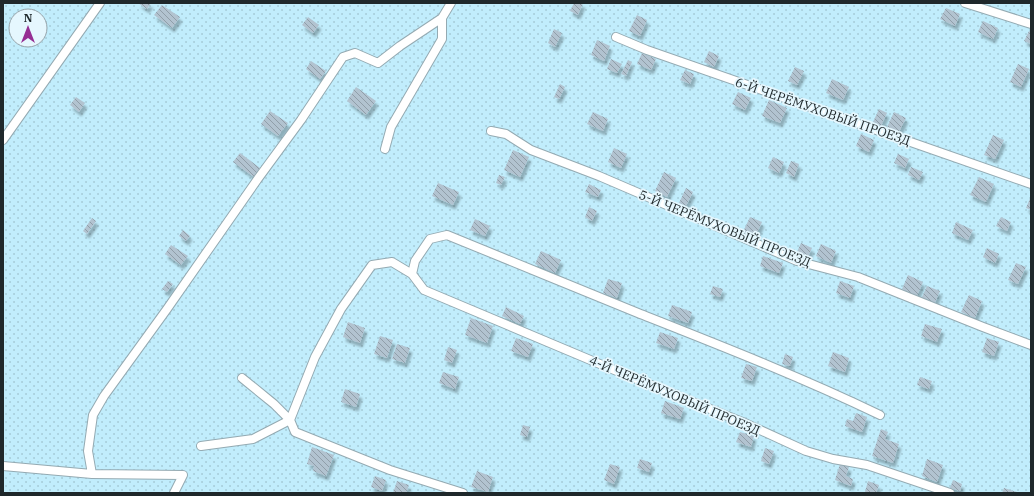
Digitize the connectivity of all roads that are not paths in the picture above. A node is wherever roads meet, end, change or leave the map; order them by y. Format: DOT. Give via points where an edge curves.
graph roads {
  1 [pos="100,3"];
  2 [pos="451,3"];
  3 [pos="965,3"];
  4 [pos="442,18"];
  5 [pos="1031,24"];
  6 [pos="616,37"];
  7 [pos="491,131"];
  8 [pos="3,140"];
  9 [pos="385,149"];
  10 [pos="1031,184"];
  11 [pos="412,274"];
  12 [pos="1031,345"];
  13 [pos="242,378"];
  14 [pos="880,415"];
  15 [pos="290,420"];
  16 [pos="201,446"];
  17 [pos="3,466"];
  18 [pos="92,474"];
  19 [pos="174,493"];
  20 [pos="463,493"];
  21 [pos="950,493"];
  1 -- 8 [label="lane"];
  2 -- 4 [label="lane"];
  3 -- 5 [label="lane"];
  4 -- 9 [label="lane" via="442,39 391,127"];
  4 -- 18 [label="lane" via="378,63 355,54 343,57 104,396 93,415 88,451"];
  6 -- 10 [label="lane, 6-Й ЧЕРЁМУХОВЫЙ ПРОЕЗД"];
  7 -- 12 [label="lane, 5-Й ЧЕРЁМУХОВЫЙ ПРОЕЗД" via="506,134 531,150 599,176 797,261 858,277"];
  11 -- 14 [label="lane" via="415,261 430,239 447,235 735,352"];
  11 -- 15 [label="lane" via="392,262 372,265 341,309 315,357"];
  11 -- 21 [label="lane, 4-Й ЧЕРЁМУХОВЫЙ ПРОЕЗД" via="424,290 806,451 867,465"];
  13 -- 15 [label="lane"];
  15 -- 16 [label="lane" via="254,440"];
  15 -- 20 [label="lane" via="295,432 390,470"];
  17 -- 18 [label="lane"];
  18 -- 19 [label="lane" via="184,475"];
}
